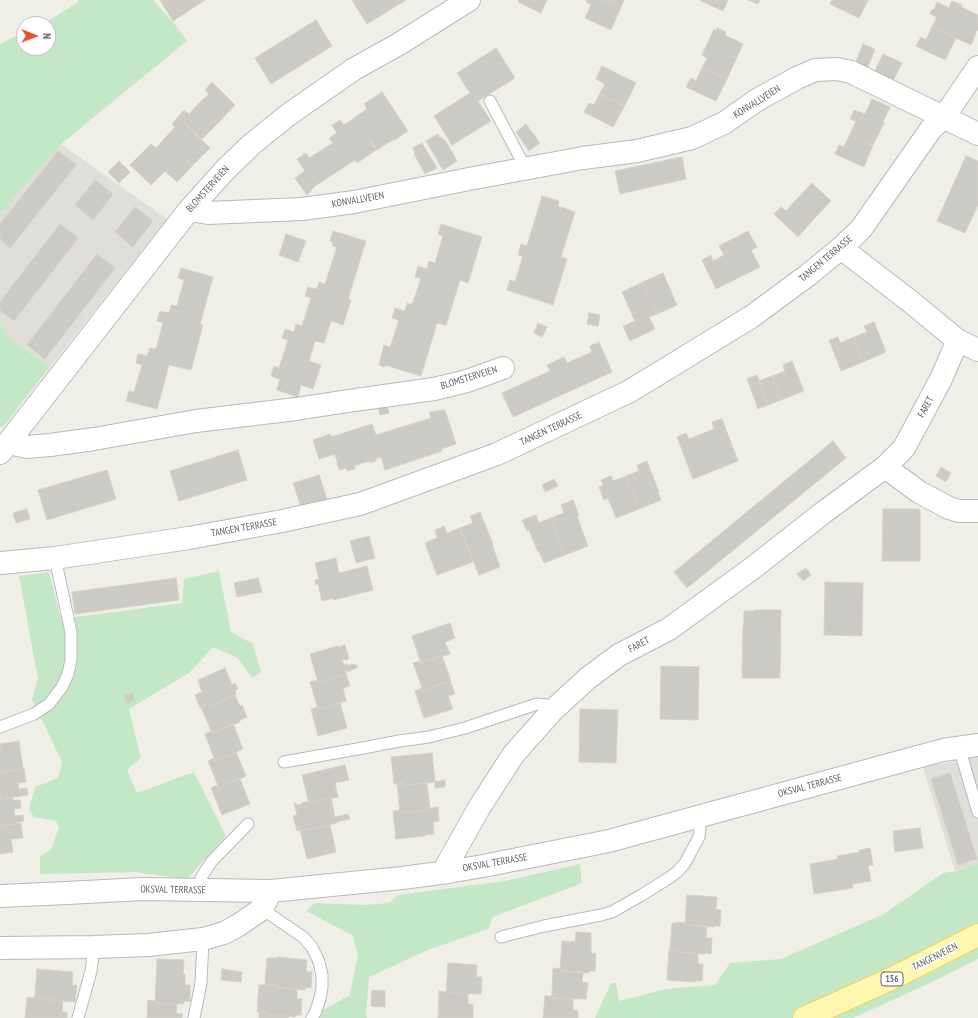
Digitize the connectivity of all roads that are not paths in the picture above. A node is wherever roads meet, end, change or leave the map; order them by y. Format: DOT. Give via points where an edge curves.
graph roads {
  1 [pos="469,0"];
  2 [pos="978,67"];
  3 [pos="490,101"];
  4 [pos="944,117"];
  5 [pos="978,134"];
  6 [pos="526,169"];
  7 [pos="189,210"];
  8 [pos="841,248"];
  9 [pos="957,340"];
  10 [pos="978,350"];
  11 [pos="503,368"];
  12 [pos="4,448"];
  13 [pos="884,467"];
  14 [pos="978,511"];
  15 [pos="55,558"];
  16 [pos="0,563"];
  17 [pos="552,711"];
  18 [pos="0,727"];
  19 [pos="969,746"];
  20 [pos="284,762"];
  21 [pos="978,812"];
  22 [pos="693,818"];
  23 [pos="248,824"];
  24 [pos="448,872"];
  25 [pos="199,890"];
  26 [pos="0,896"];
  27 [pos="267,900"];
  28 [pos="978,935"];
  29 [pos="501,937"];
  30 [pos="202,939"];
  31 [pos="94,947"];
  32 [pos="0,948"];
  33 [pos="78,1018"];
  34 [pos="194,1018"];
  35 [pos="312,1018"];
  36 [pos="804,1018"];
  1 -- 7 [label="street, BLOMSTERVEIEN" via="354,69 288,115 252,144"];
  2 -- 4 [label="street, TANGEN TERRASSE"];
  3 -- 6 [label="lane"];
  4 -- 5 [label="street, KONVALLVEIEN"];
  4 -- 6 [label="street, KONVALLVEIEN" via="851,72 837,69 815,70 757,100 724,123 692,138 637,151"];
  4 -- 8 [label="street, TANGEN TERRASSE" via="931,129 861,229"];
  6 -- 7 [label="street, KONVALLVEIEN" via="354,202 302,209 208,213"];
  7 -- 12 [label="street, BLOMSTERVEIEN"];
  8 -- 9 [label="street"];
  8 -- 15 [label="street, TANGEN TERRASSE" via="751,317 630,391 497,454 360,504 181,539"];
  9 -- 10 [label="street"];
  9 -- 13 [label="street, FARET" via="941,379 904,448"];
  11 -- 12 [label="street, BLOMSTERVEIEN" via="434,389 196,421 94,439"];
  13 -- 14 [label="street" via="929,499 959,511"];
  13 -- 17 [label="street, FARET" via="669,629 619,655 588,678"];
  15 -- 16 [label="street, TANGEN TERRASSE"];
  15 -- 18 [label="lane" via="71,632 68,674 49,704 34,714"];
  17 -- 20 [label="lane" via="546,705 537,704 429,737"];
  17 -- 24 [label="street, FARET" via="514,755 478,808 447,865"];
  19 -- 21 [label="lane"];
  19 -- 22 [label="street, OKSVAL TERRASSE" via="943,750"];
  22 -- 24 [label="street, OKSVAL TERRASSE" via="609,841"];
  22 -- 29 [label="lane" via="700,828 699,837 685,863 669,878 640,896 612,912"];
  23 -- 25 [label="lane" via="212,861 201,878"];
  24 -- 27 [label="street, OKSVAL TERRASSE"];
  25 -- 26 [label="street, OKSVAL TERRASSE" via="142,889"];
  25 -- 27 [label="street, OKSVAL TERRASSE"];
  27 -- 30 [label="street" via="237,926 224,933"];
  27 -- 35 [label="lane" via="312,946 319,962 322,988"];
  28 -- 36 [label="main road, TANGENVEIEN / 156" via="893,978"];
  30 -- 31 [label="street"];
  30 -- 34 [label="lane" via="201,983"];
  31 -- 32 [label="street"];
  31 -- 33 [label="lane" via="91,971"];
}
